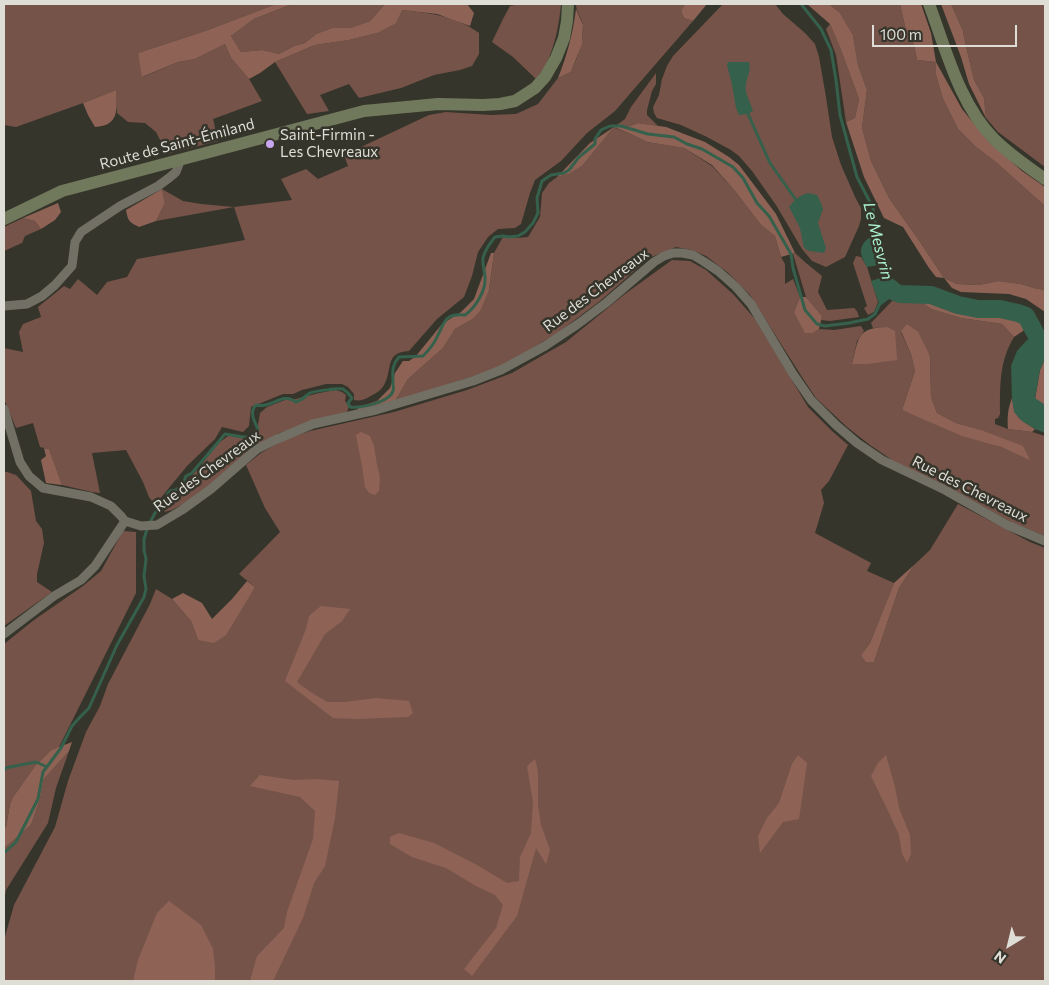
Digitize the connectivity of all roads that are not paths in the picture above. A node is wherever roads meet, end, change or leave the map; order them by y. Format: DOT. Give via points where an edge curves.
graph roads {
  1 [pos="568,4"];
  2 [pos="929,4"];
  3 [pos="181,159"];
  4 [pos="1045,179"];
  5 [pos="4,219"];
  6 [pos="4,306"];
  7 [pos="4,409"];
  8 [pos="125,521"];
  9 [pos="1045,541"];
  10 [pos="4,634"];
  1 -- 3 [label="main road, Route de Saint-Émiland" via="564,38 556,58 535,88 515,101 483,106 438,104 364,111"];
  2 -- 4 [label="main road" via="960,89 980,123 1010,153"];
  3 -- 5 [label="main road, Route de Saint-Émiland" via="62,191"];
  3 -- 6 [label="street" via="176,172 158,186 80,232 75,242 72,266 42,296 27,304"];
  7 -- 8 [label="street" via="20,462 29,476 43,488 91,497 111,506"];
  8 -- 9 [label="street, Rue des Chevreaux" via="141,526 157,525 211,489 257,449 313,424 376,410 502,370 578,324 654,262 673,253 682,253 703,261 736,287 751,304 811,400 857,443 882,460 1007,525"];
  8 -- 10 [label="street" via="95,566 81,580"];
}
